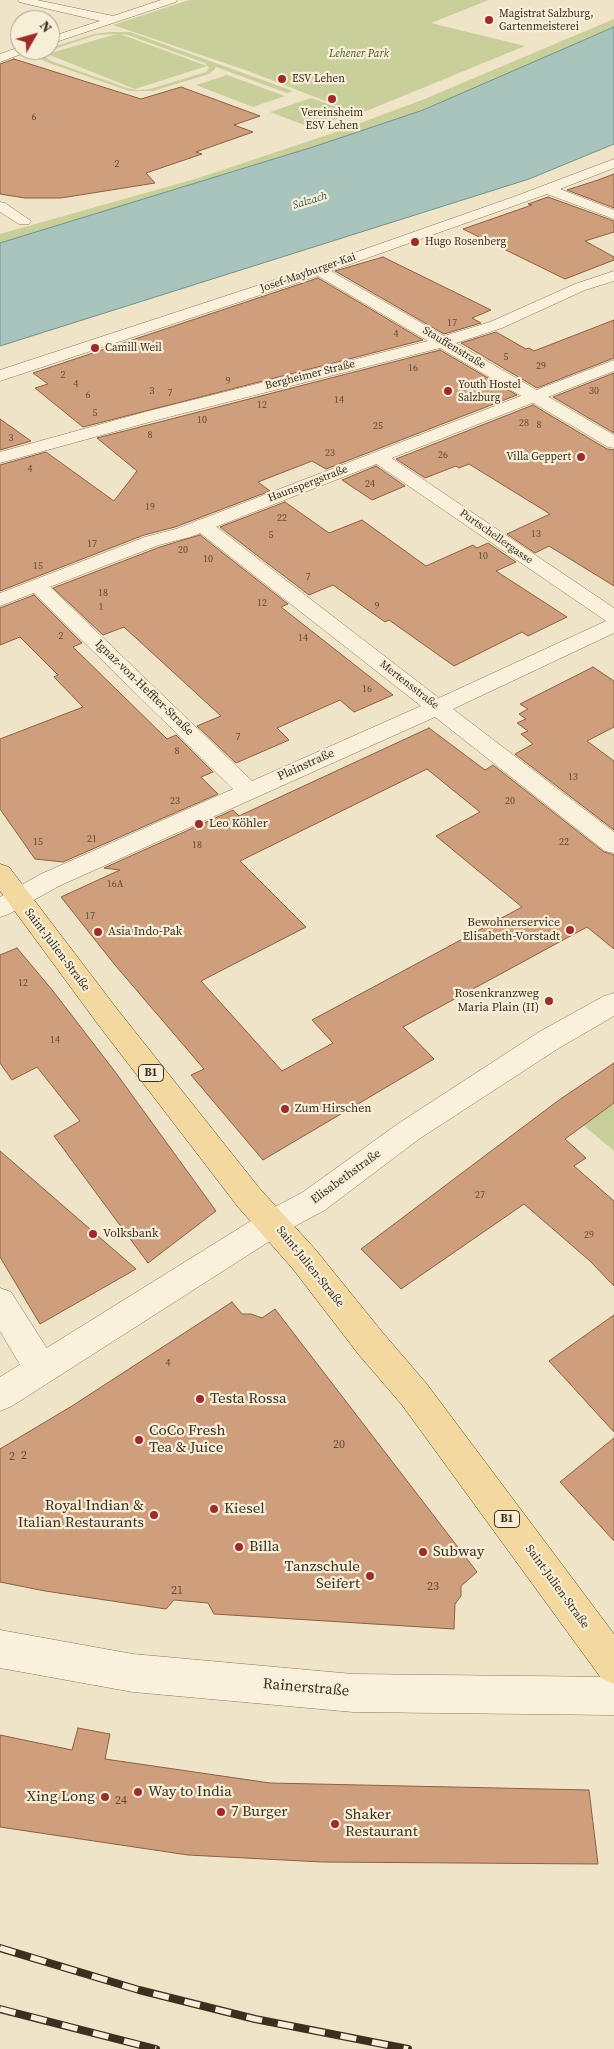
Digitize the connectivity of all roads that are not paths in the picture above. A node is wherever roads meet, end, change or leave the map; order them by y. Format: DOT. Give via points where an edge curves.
graph roads {
  1 [pos="23,0"];
  2 [pos="172,0"];
  3 [pos="61,10"];
  4 [pos="115,19"];
  5 [pos="90,27"];
  6 [pos="60,38"];
  7 [pos="614,163"];
  8 [pos="548,189"];
  9 [pos="0,206"];
  10 [pos="614,215"];
  11 [pos="24,221"];
  12 [pos="319,270"];
  13 [pos="614,276"];
  14 [pos="443,342"];
  15 [pos="614,365"];
  16 [pos="0,376"];
  17 [pos="535,396"];
  18 [pos="614,442"];
  19 [pos="378,456"];
  20 [pos="0,458"];
  21 [pos="202,525"];
  22 [pos="38,586"];
  23 [pos="0,600"];
  24 [pos="614,617"];
  25 [pos="614,625"];
  26 [pos="438,707"];
  27 [pos="249,791"];
  28 [pos="614,845"];
  29 [pos="0,873"];
  30 [pos="9,903"];
  31 [pos="614,1004"];
  32 [pos="273,1223"];
  33 [pos="0,1302"];
  34 [pos="41,1370"];
  35 [pos="0,1395"];
  36 [pos="0,1649"];
  37 [pos="614,1665"];
  38 [pos="614,1696"];
  1 -- 3 [label="street"];
  2 -- 4 [label="street"];
  3 -- 4 [label="street"];
  3 -- 5 [label="street" via="88,20 92,24"];
  4 -- 5 [label="street"];
  5 -- 6 [label="street"];
  7 -- 8 [label="street, Josef-Mayburger-Kai"];
  8 -- 10 [label="street"];
  8 -- 12 [label="street, Josef-Mayburger-Kai"];
  9 -- 11 [label="street"];
  12 -- 14 [label="street, Stauffenstraße"];
  12 -- 16 [label="street, Josef-Mayburger-Kai"];
  13 -- 14 [label="street, Bergheimer Straße" via="580,287 496,325"];
  14 -- 17 [label="street, Stauffenstraße"];
  14 -- 20 [label="street, Bergheimer Straße"];
  15 -- 17 [label="street, Haunspergstraße"];
  17 -- 18 [label="street, Stauffenstraße"];
  17 -- 19 [label="street, Haunspergstraße"];
  19 -- 21 [label="street, Haunspergstraße"];
  19 -- 24 [label="street, Purtschellergasse"];
  21 -- 22 [label="street, Haunspergstraße"];
  21 -- 26 [label="street, Mertensstraße"];
  22 -- 23 [label="street, Haunspergstraße"];
  22 -- 27 [label="street, Ignaz-von-Heffter-Straße"];
  25 -- 26 [label="street, Plainstraße"];
  26 -- 27 [label="street, Plainstraße"];
  26 -- 28 [label="street, Mertensstraße"];
  27 -- 30 [label="street, Plainstraße" via="50,880"];
  29 -- 30 [label="main road, Saint-Julien-Straße"];
  30 -- 32 [label="main road, Saint-Julien-Straße / B1" via="119,1031 243,1190"];
  31 -- 32 [label="street, Elisabethstraße" via="504,1069 409,1131 314,1201"];
  32 -- 34 [label="street, Elisabethstraße"];
  32 -- 37 [label="main road, Saint-Julien-Straße / B1" via="414,1394"];
  33 -- 34 [label="street"];
  34 -- 35 [label="street, Elisabethstraße"];
  36 -- 38 [label="street, Rainerstraße" via="133,1672 353,1693"];
}
